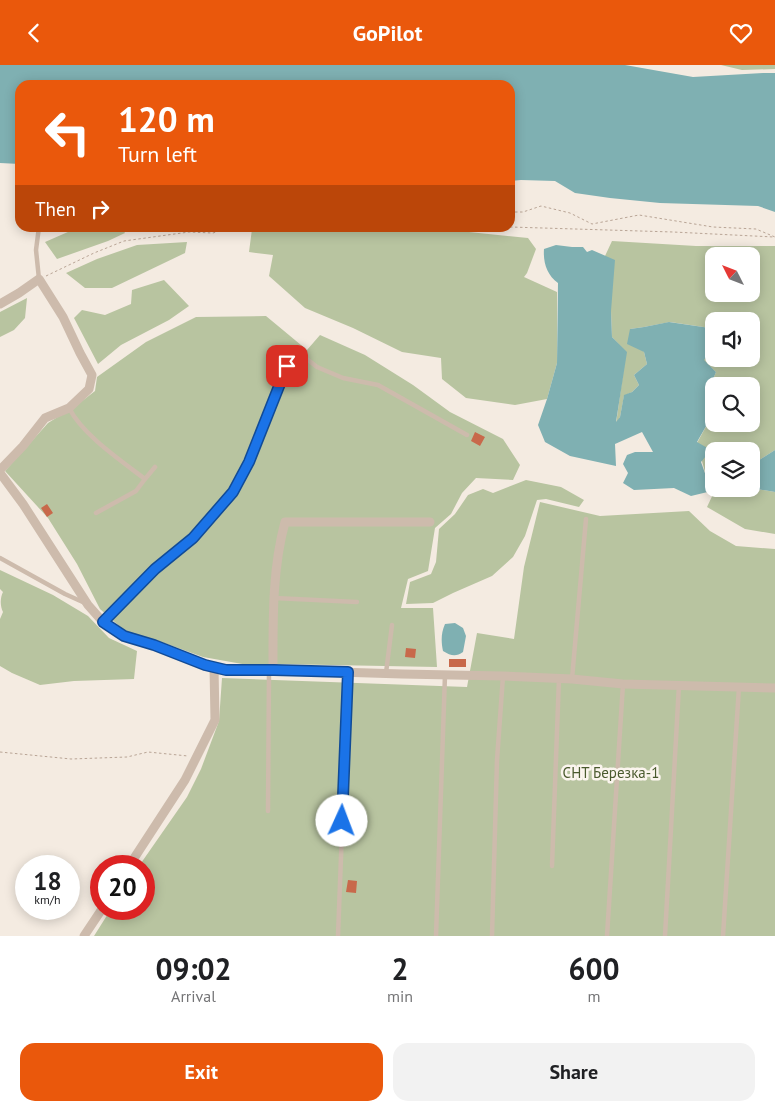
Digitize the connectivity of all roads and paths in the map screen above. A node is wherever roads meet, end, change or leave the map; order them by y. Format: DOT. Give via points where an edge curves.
graph roads {
  1 [pos="515,212"];
  2 [pos="515,227"];
  3 [pos="38,232"];
  4 [pos="189,232"];
  5 [pos="189,232"];
  6 [pos="216,232"];
  7 [pos="775,237"];
  8 [pos="39,279"];
  9 [pos="0,304"];
  10 [pos="69,407"];
  11 [pos="467,435"];
  12 [pos="155,467"];
  13 [pos="0,471"];
  14 [pos="145,479"];
  15 [pos="96,513"];
  16 [pos="586,519"];
  17 [pos="430,522"];
  18 [pos="0,558"];
  19 [pos="274,598"];
  20 [pos="357,602"];
  21 [pos="88,605"];
  22 [pos="103,622"];
  23 [pos="392,625"];
  24 [pos="214,667"];
  25 [pos="271,670"];
  26 [pos="348,672"];
  27 [pos="386,673"];
  28 [pos="444,675"];
  29 [pos="503,676"];
  30 [pos="559,678"];
  31 [pos="572,679"];
  32 [pos="623,684"];
  33 [pos="679,685"];
  34 [pos="739,687"];
  35 [pos="775,688"];
  36 [pos="0,752"];
  37 [pos="197,757"];
  38 [pos="268,811"];
  39 [pos="136,855"];
  40 [pos="552,866"];
  41 [pos="95,920"];
  42 [pos="84,936"];
  43 [pos="338,936"];
  44 [pos="436,936"];
  45 [pos="492,936"];
  46 [pos="607,936"];
  47 [pos="665,936"];
  48 [pos="723,936"];
  1 -- 7 [label="path" via="541,206 570,213 592,224 639,215 713,227 756,229"];
  2 -- 7 [label="path"];
  3 -- 8 [label="lane" via="36,250"];
  4 -- 8 [label="path" via="124,241"];
  5 -- 6 [label="path"];
  8 -- 9 [label="street"];
  8 -- 10 [label="street" via="64,317 92,375 89,389"];
  10 -- 13 [label="street" via="45,418"];
  10 -- 14 [label="lane" via="74,418 101,444"];
  11 -- 22 [label="lane" via="378,385 343,378 317,367 294,349 249,462 233,492 193,538 155,569"];
  12 -- 14 [label="lane"];
  13 -- 21 [label="street"];
  14 -- 15 [label="lane" via="136,491"];
  16 -- 31 [label="lane"];
  17 -- 19 [label="street" via="285,522"];
  18 -- 21 [label="lane"];
  19 -- 20 [label="lane"];
  19 -- 25 [label="street"];
  21 -- 22 [label="street"];
  22 -- 24 [label="street" via="124,636"];
  23 -- 27 [label="lane"];
  24 -- 25 [label="street"];
  24 -- 37 [label="street" via="215,720"];
  25 -- 26 [label="street"];
  25 -- 38 [label="lane"];
  26 -- 27 [label="street"];
  26 -- 43 [label="lane"];
  27 -- 28 [label="street"];
  28 -- 29 [label="street"];
  28 -- 44 [label="lane"];
  29 -- 30 [label="street"];
  29 -- 45 [label="lane"];
  30 -- 31 [label="street"];
  30 -- 40 [label="lane"];
  31 -- 32 [label="street"];
  32 -- 33 [label="street"];
  32 -- 46 [label="lane"];
  33 -- 34 [label="street"];
  33 -- 47 [label="lane"];
  34 -- 35 [label="street"];
  34 -- 48 [label="lane"];
  36 -- 37 [label="path" via="71,759 128,757 148,752"];
  37 -- 39 [label="street"];
  41 -- 42 [label="street"];
}
